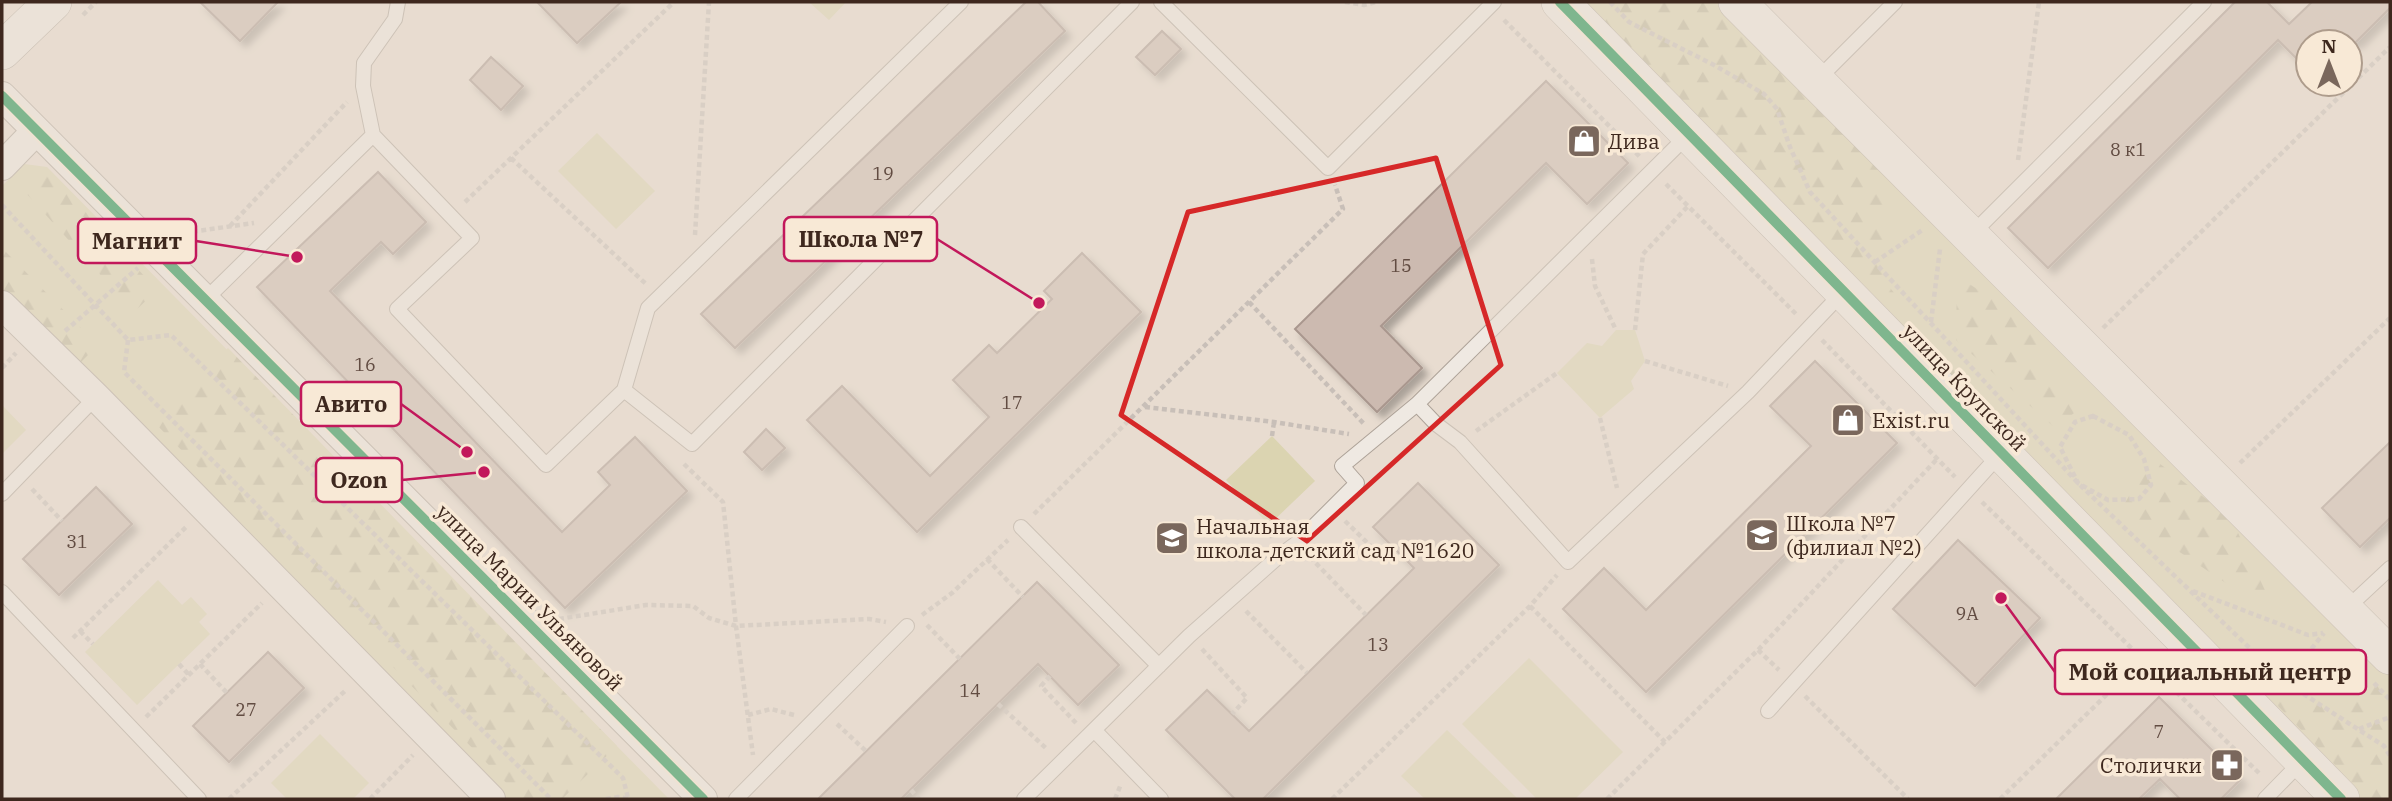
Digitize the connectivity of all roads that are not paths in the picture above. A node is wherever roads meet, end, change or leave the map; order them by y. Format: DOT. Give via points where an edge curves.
graph roads {
  1 [pos="52,2"];
  2 [pos="398,2"];
  3 [pos="961,2"];
  4 [pos="1132,2"];
  5 [pos="1161,2"];
  6 [pos="1560,2"];
  7 [pos="1737,2"];
  8 [pos="1895,2"];
  9 [pos="2204,2"];
  10 [pos="1492,4"];
  11 [pos="2,51"];
  12 [pos="1817,80"];
  13 [pos="2,96"];
  14 [pos="35,132"];
  15 [pos="1689,134"];
  16 [pos="373,135"];
  17 [pos="2,166"];
  18 [pos="1956,238"];
  19 [pos="1844,291"];
  20 [pos="206,299"];
  21 [pos="2,305"];
  22 [pos="624,390"];
  23 [pos="96,397"];
  24 [pos="1417,404"];
  25 [pos="2001,452"];
  26 [pos="2,494"];
  27 [pos="1021,527"];
  28 [pos="2390,568"];
  29 [pos="2,592"];
  30 [pos="2345,610"];
  31 [pos="907,626"];
  32 [pos="2390,656"];
  33 [pos="1159,666"];
  34 [pos="1768,710"];
  35 [pos="1091,733"];
  36 [pos="2303,760"];
  37 [pos="2270,794"];
  38 [pos="199,799"];
  39 [pos="491,799"];
  40 [pos="703,799"];
  41 [pos="736,799"];
  42 [pos="1024,799"];
  43 [pos="1161,799"];
  44 [pos="2341,799"];
  1 -- 11 [label="street"];
  2 -- 16 [label="lane" via="395,19 365,63 363,86"];
  3 -- 22 [label="lane" via="648,308"];
  4 -- 22 [label="lane" via="692,444"];
  5 -- 10 [label="lane" via="1328,168"];
  6 -- 15 [label="street, улица Крупской"];
  7 -- 12 [label="street"];
  8 -- 12 [label="lane"];
  9 -- 18 [label="lane" via="2013,192"];
  12 -- 18 [label="street"];
  13 -- 14 [label="street, улица Марии Ульяновой"];
  14 -- 17 [label="street"];
  14 -- 20 [label="street, улица Марии Ульяновой"];
  15 -- 19 [label="street, улица Крупской"];
  15 -- 24 [label="lane"];
  16 -- 20 [label="lane"];
  16 -- 22 [label="lane" via="471,238 397,309 546,465"];
  18 -- 30 [label="street"];
  19 -- 24 [label="lane" via="1748,392 1568,562 1460,442"];
  19 -- 25 [label="street, улица Крупской"];
  20 -- 40 [label="street, улица Марии Ульяновой"];
  21 -- 23 [label="street"];
  23 -- 26 [label="lane"];
  23 -- 39 [label="street"];
  24 -- 33 [label="lane" via="1342,466 1357,483"];
  25 -- 34 [label="lane"];
  25 -- 36 [label="street, улица Крупской"];
  27 -- 33 [label="lane"];
  28 -- 30 [label="lane"];
  29 -- 38 [label="lane"];
  30 -- 32 [label="street"];
  31 -- 41 [label="lane"];
  33 -- 35 [label="lane"];
  35 -- 42 [label="lane"];
  35 -- 43 [label="lane"];
  36 -- 37 [label="lane"];
  36 -- 44 [label="street, улица Крупской"];
}
